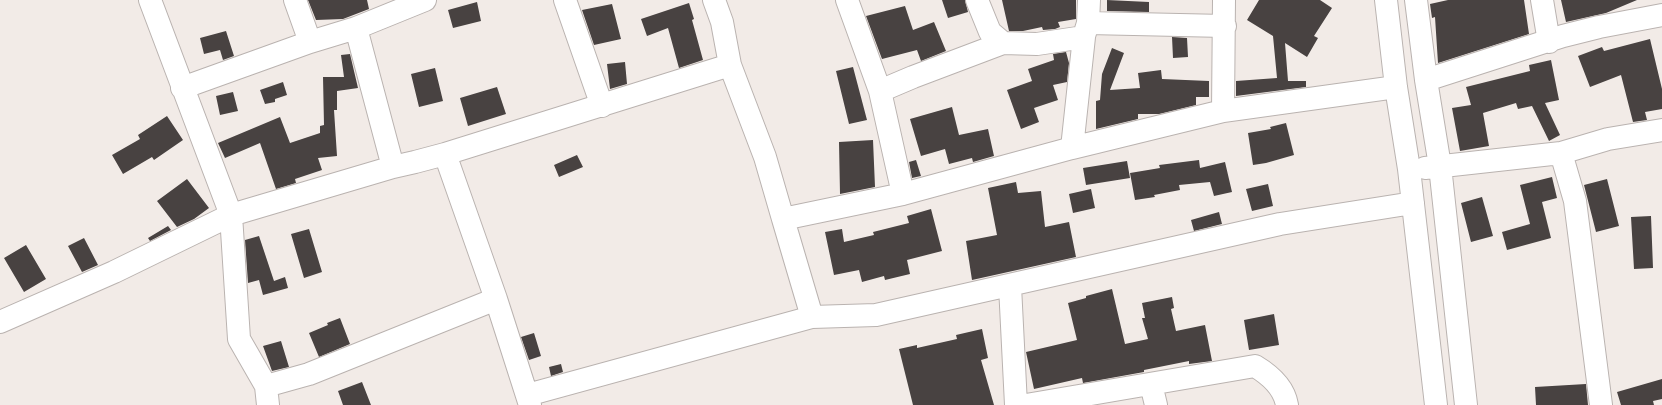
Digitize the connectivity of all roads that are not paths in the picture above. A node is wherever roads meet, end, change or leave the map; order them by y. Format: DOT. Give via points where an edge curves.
graph roads {
  1 [pos="150,0"];
  2 [pos="295,0"];
  3 [pos="425,0"];
  4 [pos="565,0"];
  5 [pos="714,0"];
  6 [pos="847,0"];
  7 [pos="977,0"];
  8 [pos="1089,0"];
  9 [pos="1224,0"];
  10 [pos="1386,0"];
  11 [pos="1416,0"];
  12 [pos="1542,0"];
  13 [pos="1662,15"];
  14 [pos="1224,26"];
  15 [pos="356,28"];
  16 [pos="1086,30"];
  17 [pos="310,42"];
  18 [pos="1549,42"];
  19 [pos="1003,43"];
  20 [pos="730,65"];
  21 [pos="1426,80"];
  22 [pos="1396,87"];
  23 [pos="182,88"];
  24 [pos="880,91"];
  25 [pos="602,106"];
  26 [pos="1223,111"];
  27 [pos="1662,130"];
  28 [pos="1072,148"];
  29 [pos="1561,153"];
  30 [pos="445,154"];
  31 [pos="1440,166"];
  32 [pos="393,167"];
  33 [pos="1409,169"];
  34 [pos="904,194"];
  35 [pos="1413,203"];
  36 [pos="231,215"];
  37 [pos="783,219"];
  38 [pos="1010,286"];
  39 [pos="496,299"];
  40 [pos="812,317"];
  41 [pos="0,322"];
  42 [pos="1151,384"];
  43 [pos="267,396"];
  44 [pos="529,400"];
  45 [pos="1016,405"];
  46 [pos="1026,405"];
  47 [pos="1156,405"];
  48 [pos="1287,405"];
  49 [pos="1436,405"];
  50 [pos="1466,405"];
  51 [pos="1601,405"];
  1 -- 23 [label="street"];
  2 -- 17 [label="street"];
  3 -- 15 [label="street"];
  4 -- 25 [label="street"];
  5 -- 20 [label="street" via="722,22"];
  6 -- 24 [label="street"];
  7 -- 19 [label="street" via="990,32"];
  8 -- 16 [label="street"];
  9 -- 14 [label="street"];
  10 -- 22 [label="street"];
  11 -- 21 [label="street"];
  12 -- 18 [label="street"];
  13 -- 18 [label="street" via="1599,27"];
  14 -- 16 [label="street"];
  14 -- 26 [label="street"];
  15 -- 17 [label="street"];
  15 -- 32 [label="street"];
  16 -- 19 [label="street" via="1037,44"];
  16 -- 28 [label="street"];
  17 -- 23 [label="street"];
  18 -- 21 [label="street"];
  19 -- 24 [label="street"];
  20 -- 25 [label="street"];
  20 -- 37 [label="street" via="765,157"];
  21 -- 31 [label="street"];
  22 -- 26 [label="street"];
  22 -- 33 [label="street"];
  23 -- 36 [label="street"];
  24 -- 34 [label="street"];
  25 -- 30 [label="street"];
  26 -- 28 [label="street"];
  27 -- 29 [label="street" via="1608,139"];
  28 -- 34 [label="street"];
  29 -- 31 [label="street"];
  29 -- 51 [label="street" via="1575,201"];
  30 -- 32 [label="street"];
  30 -- 39 [label="street"];
  31 -- 33 [label="street"];
  31 -- 50 [label="street"];
  32 -- 36 [label="street"];
  33 -- 35 [label="street"];
  34 -- 37 [label="street"];
  35 -- 38 [label="street" via="1280,224"];
  35 -- 49 [label="street"];
  36 -- 41 [label="street" via="114,272"];
  36 -- 43 [label="street" via="239,339"];
  37 -- 40 [label="street"];
  38 -- 40 [label="street" via="876,315"];
  38 -- 45 [label="street"];
  39 -- 43 [label="street" via="309,374"];
  39 -- 44 [label="street"];
  40 -- 44 [label="street"];
  42 -- 46 [label="street"];
  42 -- 47 [label="street"];
  42 -- 48 [label="street" via="1255,366 1273,379 1285,395"];
}
